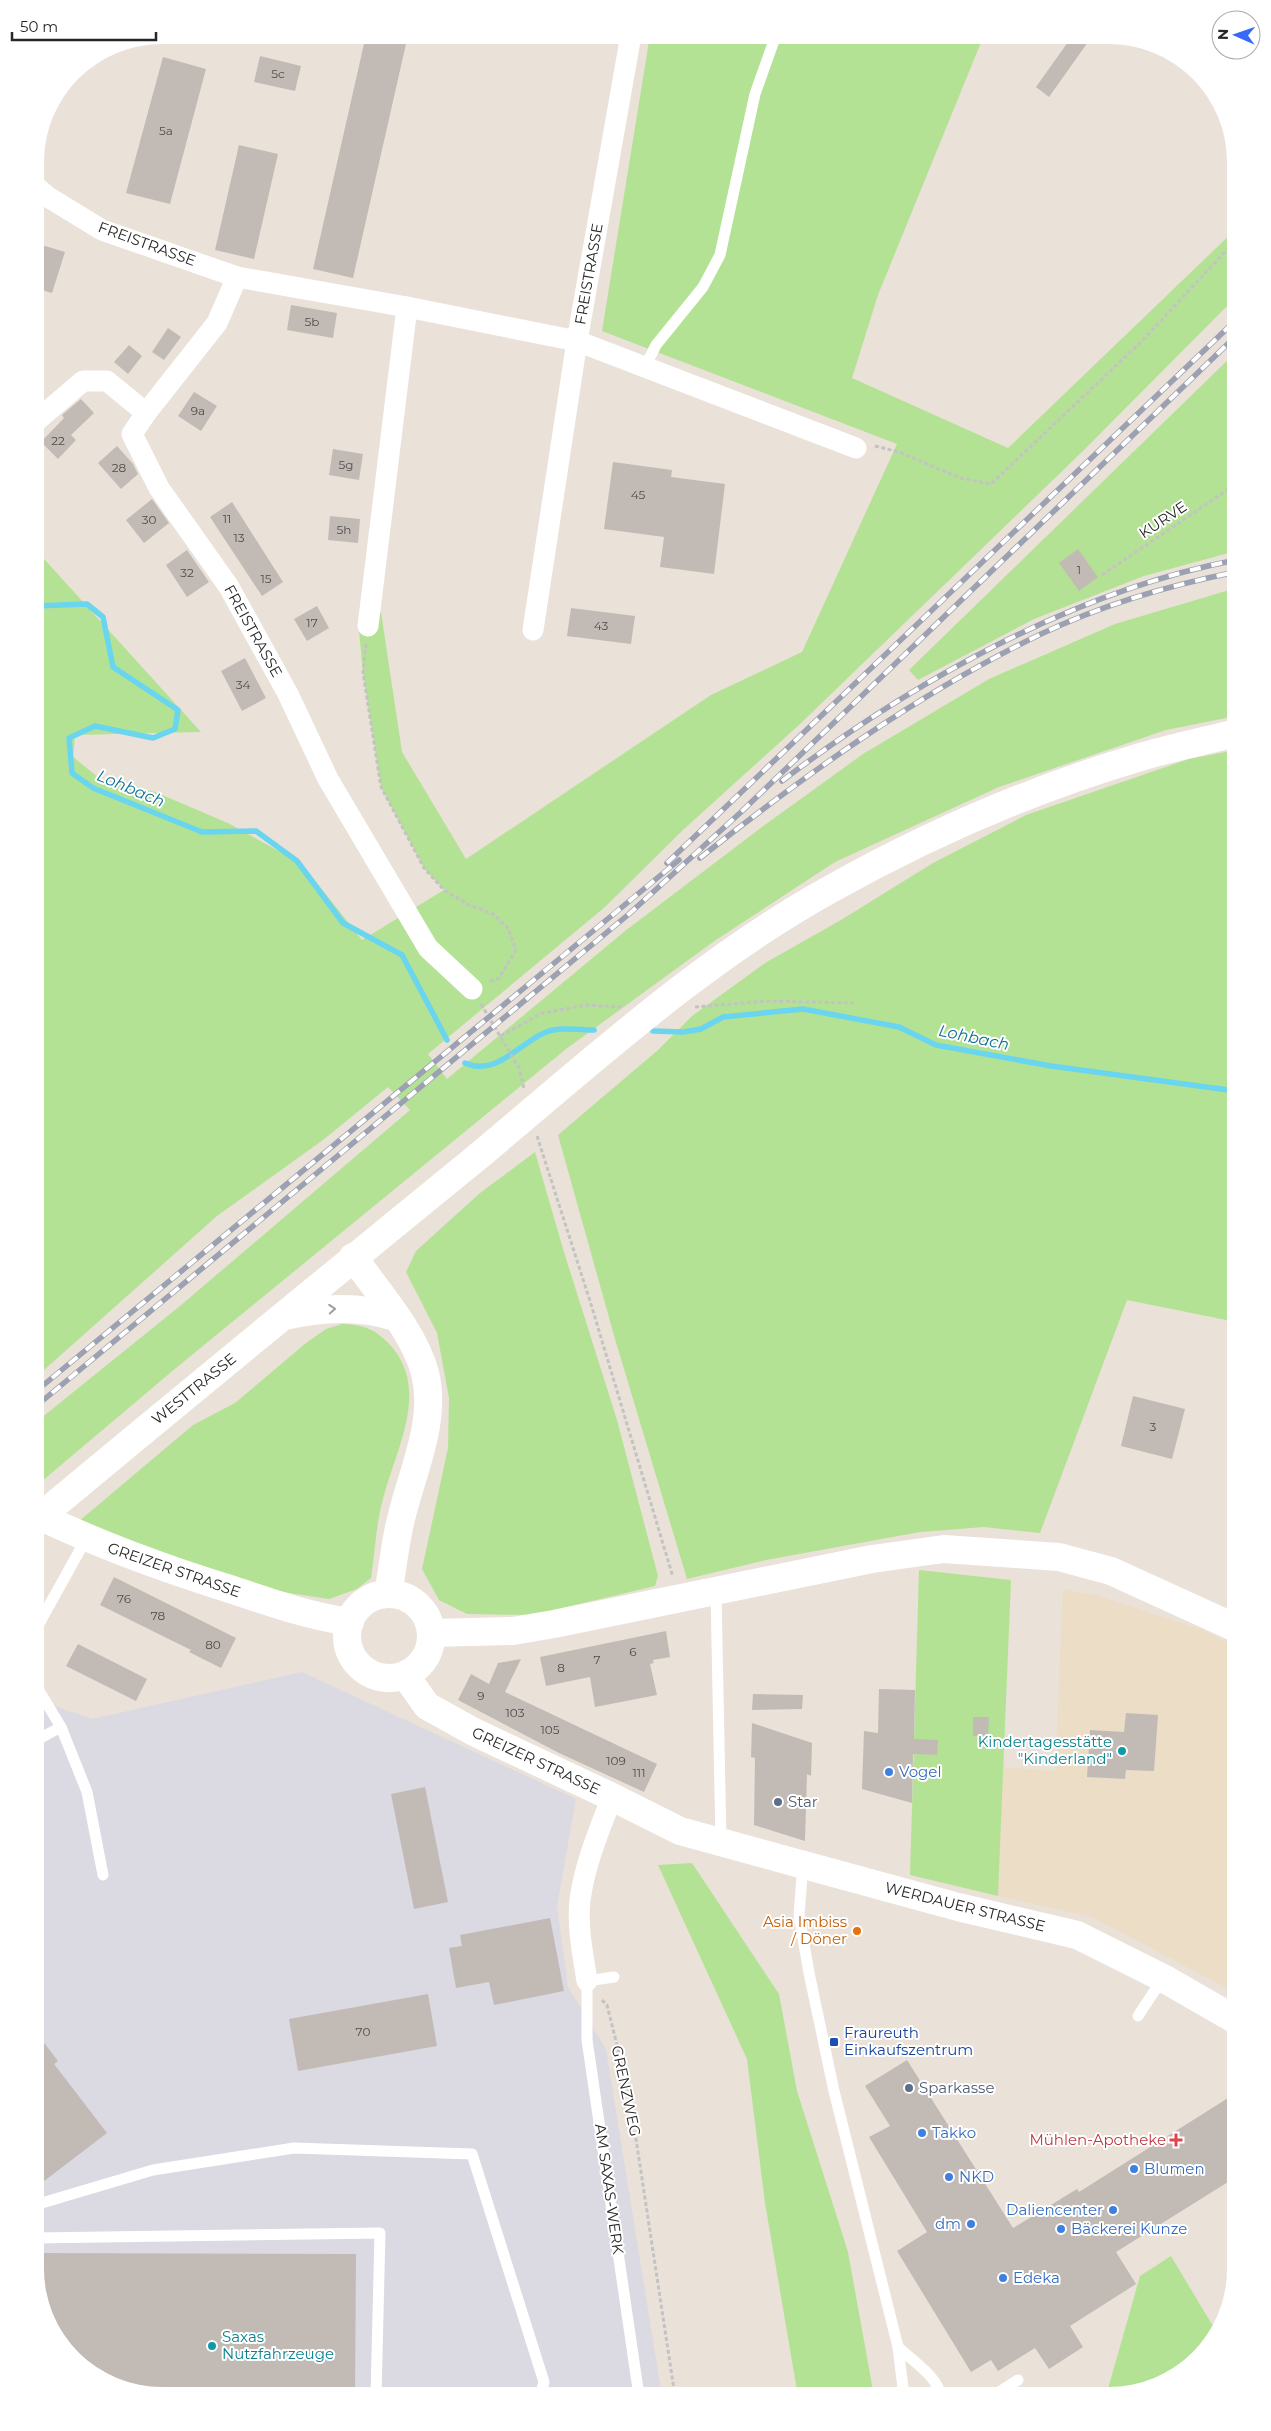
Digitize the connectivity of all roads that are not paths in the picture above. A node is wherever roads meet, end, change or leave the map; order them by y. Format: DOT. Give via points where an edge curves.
graph roads {
  1 [pos="629,44"];
  2 [pos="773,44"];
  3 [pos="44,194"];
  4 [pos="237,277"];
  5 [pos="407,307"];
  6 [pos="577,341"];
  7 [pos="645,367"];
  8 [pos="146,413"];
  9 [pos="44,414"];
  10 [pos="856,448"];
  11 [pos="368,626"];
  12 [pos="533,630"];
  13 [pos="1227,735"];
  14 [pos="472,989"];
  15 [pos="353,1257"];
  16 [pos="284,1316"];
  17 [pos="395,1317"];
  18 [pos="44,1513"];
  19 [pos="44,1518"];
  20 [pos="86,1539"];
  21 [pos="716,1592"];
  22 [pos="388,1594"];
  23 [pos="44,1615"];
  24 [pos="350,1622"];
  25 [pos="1227,1624"];
  26 [pos="431,1633"];
  27 [pos="405,1675"];
  28 [pos="44,1699"];
  29 [pos="61,1727"];
  30 [pos="44,1736"];
  31 [pos="612,1797"];
  32 [pos="680,1831"];
  33 [pos="721,1842"];
  34 [pos="803,1864"];
  35 [pos="103,1875"];
  36 [pos="614,1976"];
  37 [pos="1163,1978"];
  38 [pos="587,1981"];
  39 [pos="1227,2015"];
  40 [pos="1138,2016"];
  41 [pos="44,2202"];
  42 [pos="44,2238"];
  43 [pos="898,2347"];
  44 [pos="1018,2380"];
  45 [pos="376,2387"];
  46 [pos="543,2387"];
  47 [pos="638,2387"];
  48 [pos="903,2387"];
  49 [pos="939,2387"];
  50 [pos="1007,2387"];
  1 -- 6 [label="street, FREISTRASSE"];
  2 -- 7 [label="lane" via="755,94 720,256 702,287 656,345"];
  3 -- 4 [label="street, FREISTRASSE" via="102,230"];
  4 -- 5 [label="street, FREISTRASSE"];
  4 -- 8 [label="street, FREISTRASSE" via="217,323"];
  5 -- 6 [label="street, FREISTRASSE"];
  5 -- 11 [label="street"];
  6 -- 7 [label="street"];
  6 -- 12 [label="street"];
  7 -- 10 [label="street"];
  8 -- 9 [label="street" via="108,381 83,381"];
  8 -- 14 [label="street, FREISTRASSE" via="132,434 159,488 229,587 288,694 328,779 428,948"];
  13 -- 15 [label="main road, WESTTRASSE" via="1145,756 998,807 909,846 825,892 721,960 664,1002"];
  15 -- 16 [label="main road, WESTTRASSE"];
  15 -- 17 [label="main road"];
  16 -- 17 [label="main road, one-way" via="344,1308"];
  16 -- 18 [label="main road, WESTTRASSE"];
  17 -- 22 [label="main road" via="418,1354 425,1374 428,1405 425,1431 401,1517"];
  19 -- 20 [label="main road, GREIZER STRASSE"];
  20 -- 23 [label="lane"];
  20 -- 24 [label="main road, GREIZER STRASSE" via="151,1565 316,1617"];
  21 -- 25 [label="main road" via="872,1559 944,1549 1019,1553 1059,1557 1111,1571"];
  21 -- 26 [label="main road" via="513,1631"];
  21 -- 33 [label="lane"];
  22 -- 24 [label="main road" via="365,1602"];
  22 -- 26 [label="main road" via="401,1595 422,1609"];
  24 -- 27 [label="main road" via="350,1649 356,1661 378,1676 392,1678"];
  26 -- 27 [label="main road" via="430,1646 424,1658"];
  27 -- 31 [label="main road, GREIZER STRASSE" via="427,1706 474,1732"];
  28 -- 29 [label="lane"];
  29 -- 30 [label="lane"];
  29 -- 35 [label="lane" via="87,1792"];
  31 -- 32 [label="main road, GREIZER STRASSE"];
  31 -- 38 [label="street" via="589,1855 580,1901"];
  32 -- 33 [label="main road, WERDAUER STRASSE"];
  33 -- 34 [label="main road, WERDAUER STRASSE"];
  34 -- 37 [label="main road, WERDAUER STRASSE" via="958,1907 1077,1935"];
  34 -- 43 [label="lane" via="799,1915 809,1973 834,2091"];
  36 -- 38 [label="lane"];
  37 -- 39 [label="main road, WERDAUER STRASSE"];
  37 -- 40 [label="lane"];
  38 -- 47 [label="lane, AM SAXAS-WERK" via="587,2040"];
  41 -- 46 [label="lane" via="153,2170 294,2148 472,2154 544,2382"];
  42 -- 45 [label="lane" via="380,2233"];
  43 -- 48 [label="lane"];
  43 -- 49 [label="lane"];
  44 -- 50 [label="lane"];
}
